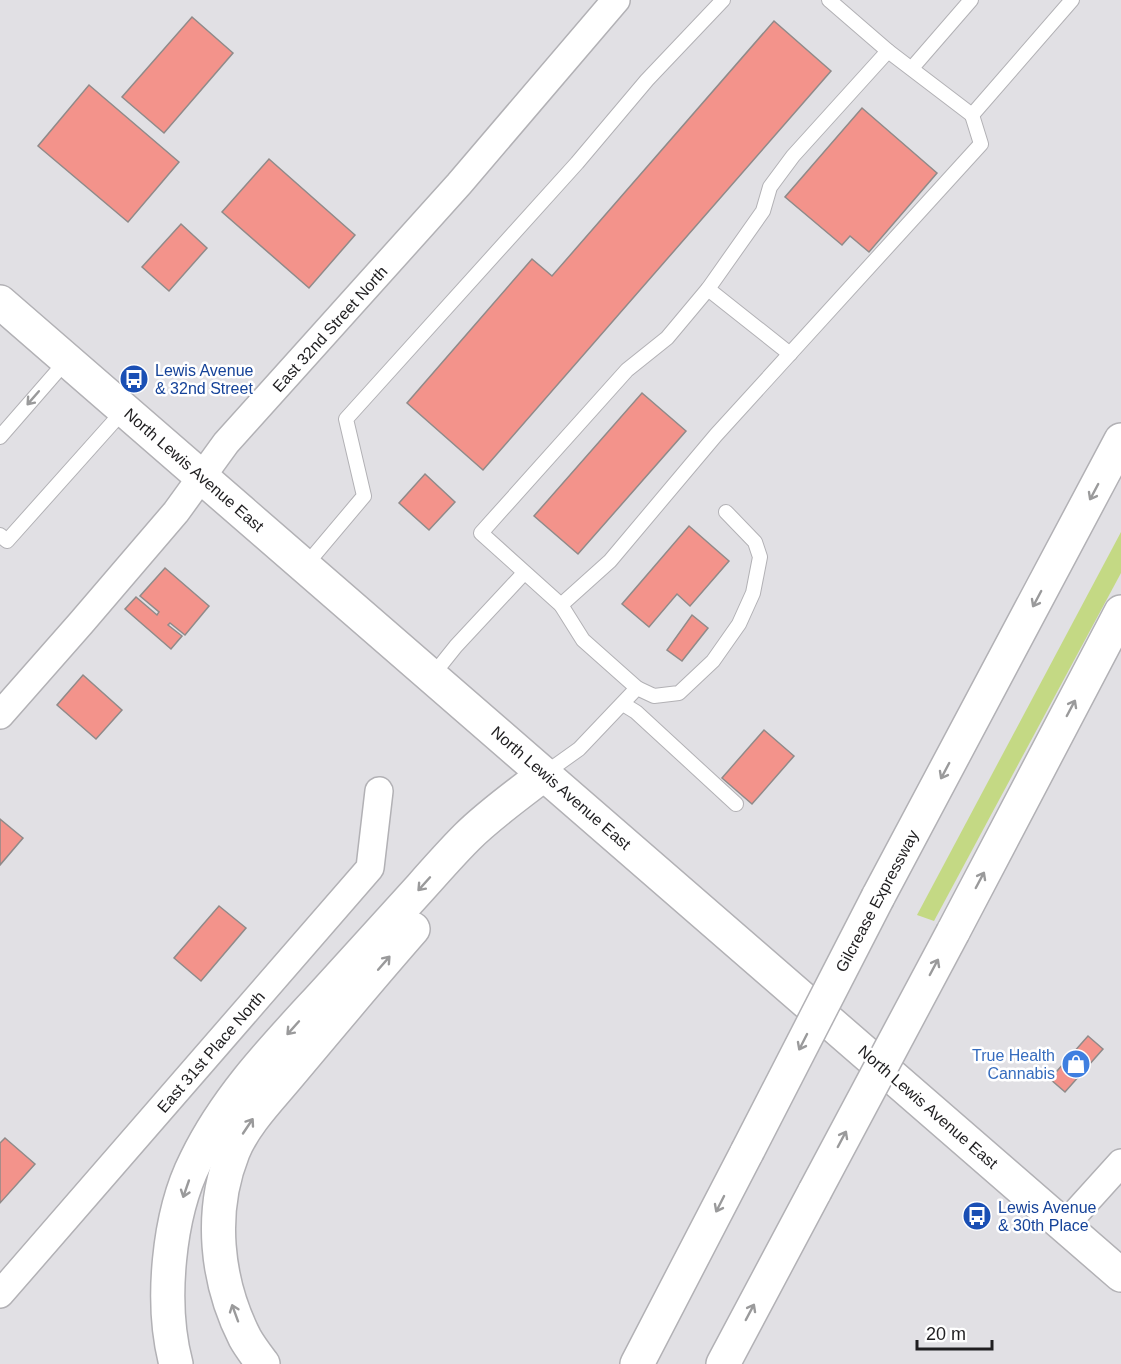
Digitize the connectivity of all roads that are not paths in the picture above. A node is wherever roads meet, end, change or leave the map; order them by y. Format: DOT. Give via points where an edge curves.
graph roads {
  1 [pos="616,0"];
  2 [pos="723,0"];
  3 [pos="829,0"];
  4 [pos="971,0"];
  5 [pos="1072,0"];
  6 [pos="888,51"];
  7 [pos="912,68"];
  8 [pos="972,115"];
  9 [pos="708,289"];
  10 [pos="0,302"];
  11 [pos="790,354"];
  12 [pos="67,360"];
  13 [pos="124,410"];
  14 [pos="0,436"];
  15 [pos="1121,440"];
  16 [pos="201,475"];
  17 [pos="726,512"];
  18 [pos="0,535"];
  19 [pos="305,566"];
  20 [pos="524,573"];
  21 [pos="561,605"];
  22 [pos="1121,612"];
  23 [pos="432,676"];
  24 [pos="637,688"];
  25 [pos="623,704"];
  26 [pos="0,715"];
  27 [pos="544,774"];
  28 [pos="379,791"];
  29 [pos="736,804"];
  30 [pos="1121,1163"];
  31 [pos="1064,1226"];
  32 [pos="1121,1275"];
  33 [pos="0,1294"];
  34 [pos="635,1361"];
  35 [pos="176,1364"];
  36 [pos="263,1364"];
  37 [pos="723,1364"];
  1 -- 16 [label="street, East 32nd Street North"];
  2 -- 19 [label="lane" via="646,80 577,163 346,419 364,496"];
  3 -- 6 [label="lane"];
  4 -- 7 [label="lane"];
  5 -- 8 [label="lane"];
  6 -- 7 [label="lane"];
  6 -- 9 [label="lane" via="793,156 770,187 763,211"];
  7 -- 8 [label="lane"];
  8 -- 11 [label="lane" via="981,144"];
  9 -- 11 [label="lane"];
  9 -- 20 [label="lane" via="667,338 627,370 481,533"];
  10 -- 12 [label="main road, North Lewis Avenue East"];
  11 -- 21 [label="lane" via="610,561"];
  12 -- 13 [label="main road, North Lewis Avenue East"];
  12 -- 14 [label="lane, one-way"];
  13 -- 16 [label="main road, North Lewis Avenue East"];
  13 -- 18 [label="lane" via="7,541"];
  15 -- 34 [label="main road, Gilcrease Expressway, one-way, bridge"];
  16 -- 19 [label="main road, North Lewis Avenue East"];
  16 -- 26 [label="street, East 32nd Street North" via="176,512"];
  17 -- 24 [label="lane" via="755,542 760,557 753,594 739,624 713,662 679,693 654,696"];
  19 -- 23 [label="main road, North Lewis Avenue East"];
  20 -- 21 [label="lane"];
  20 -- 23 [label="lane"];
  21 -- 24 [label="lane" via="583,640"];
  37 -- 22 [label="main road, one-way, bridge"];
  23 -- 27 [label="main road, North Lewis Avenue East"];
  24 -- 25 [label="lane"];
  25 -- 27 [label="lane" via="579,749"];
  25 -- 29 [label="lane"];
  27 -- 31 [label="main road, North Lewis Avenue East"];
  27 -- 35 [label="main road, one-way" via="468,836 237,1092 213,1129 195,1162 180,1204 173,1240 168,1310"];
  36 -- 27 [label="main road, one-way" via="246,1340 223,1278 219,1212 233,1152 248,1125 345,1007"];
  28 -- 33 [label="street, East 31st Place North" via="370,868"];
  30 -- 31 [label="street"];
  31 -- 32 [label="main road, North Lewis Avenue East"];
}
